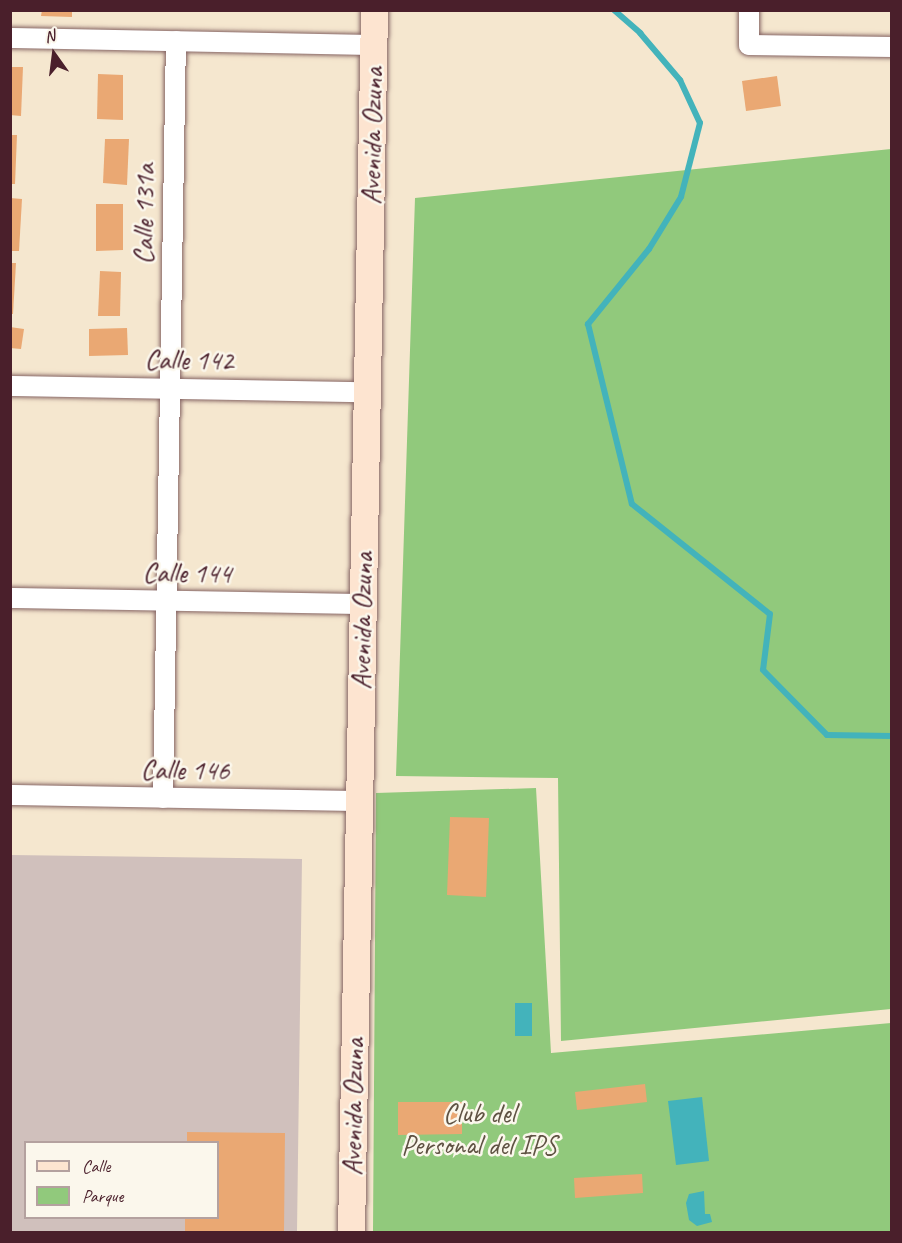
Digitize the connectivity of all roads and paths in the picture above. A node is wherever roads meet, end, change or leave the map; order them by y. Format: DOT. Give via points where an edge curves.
graph roads {
  1 [pos="374,10"];
  2 [pos="749,10"];
  3 [pos="10,38"];
  4 [pos="176,41"];
  5 [pos="374,45"];
  6 [pos="891,47"];
  7 [pos="10,386"];
  8 [pos="169,388"];
  9 [pos="367,392"];
  10 [pos="10,598"];
  11 [pos="166,601"];
  12 [pos="363,604"];
  13 [pos="10,795"];
  14 [pos="163,798"];
  15 [pos="359,801"];
  16 [pos="351,1233"];
  1 -- 5 [label="main road, Avenida Ozuna"];
  2 -- 6 [label="street" via="749,45"];
  3 -- 4 [label="street"];
  4 -- 5 [label="street"];
  4 -- 8 [label="street, Calle 131a"];
  5 -- 9 [label="main road, Avenida Ozuna"];
  7 -- 8 [label="street, Calle 142"];
  8 -- 9 [label="street, Calle 142"];
  8 -- 11 [label="street, Calle 131a"];
  9 -- 12 [label="main road, Avenida Ozuna"];
  10 -- 11 [label="street, Calle 144"];
  11 -- 12 [label="street, Calle 144"];
  11 -- 14 [label="street, Calle 131a"];
  12 -- 15 [label="main road, Avenida Ozuna"];
  13 -- 14 [label="street, Calle 146"];
  14 -- 15 [label="street, Calle 146"];
  15 -- 16 [label="main road, Avenida Ozuna"];
}
